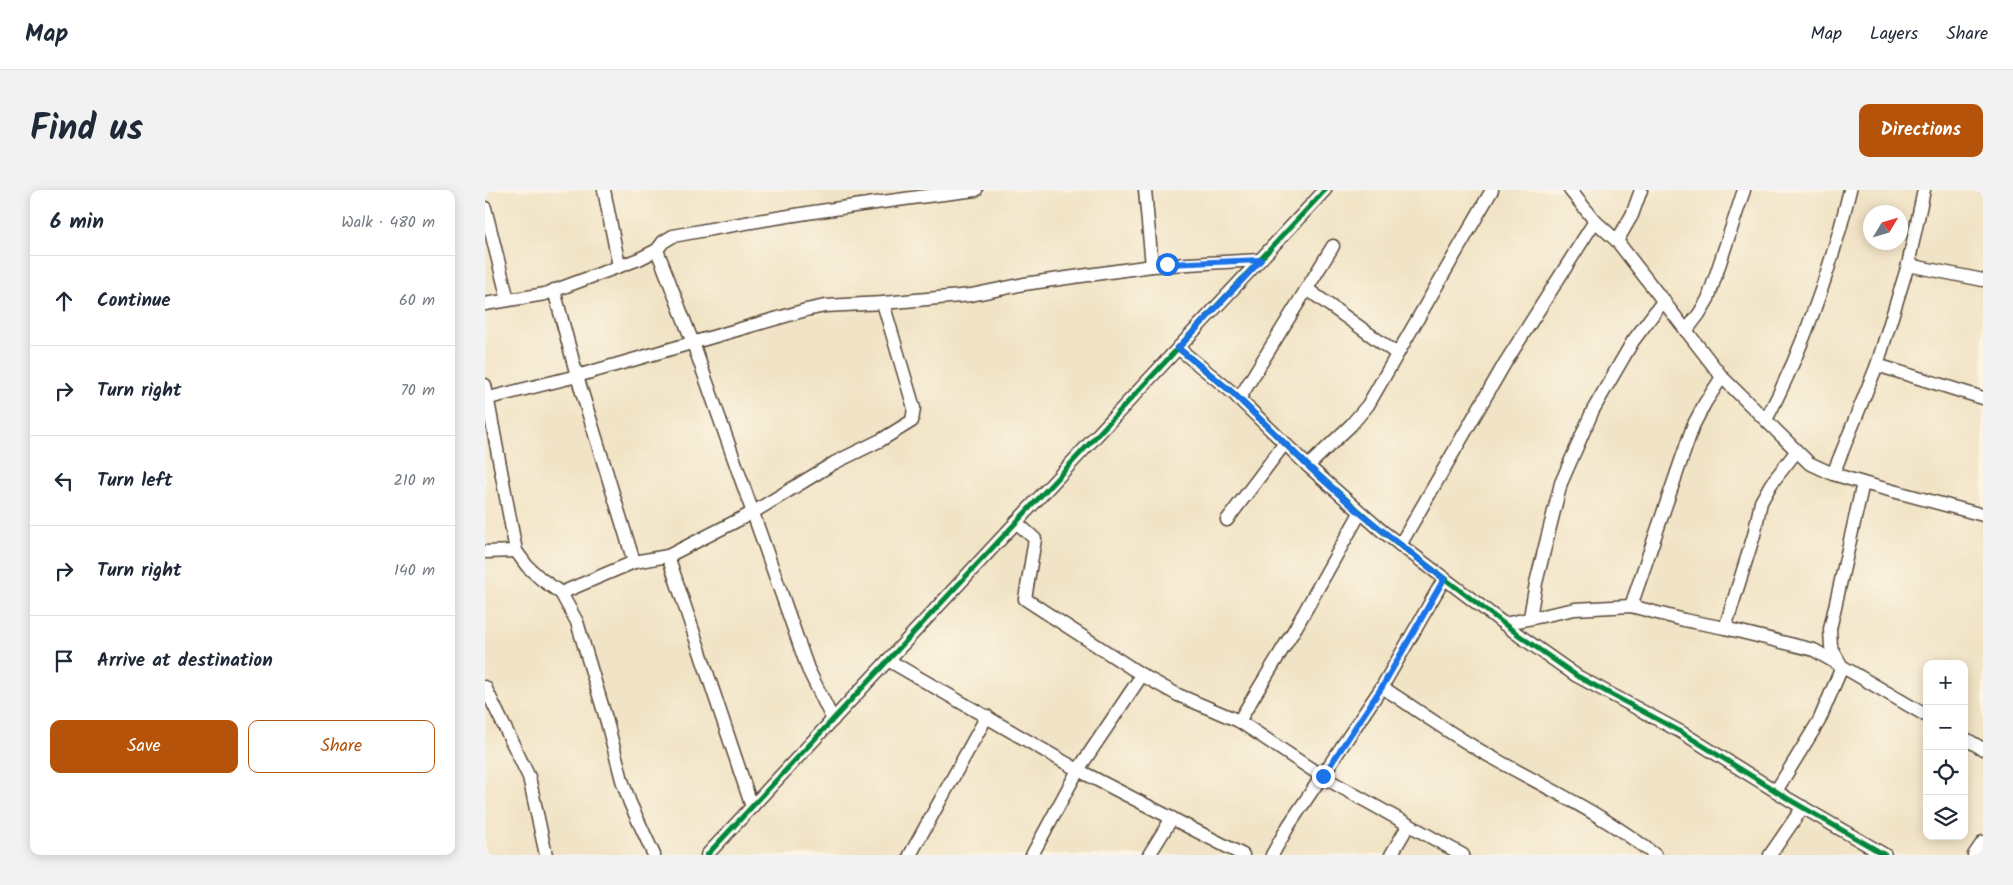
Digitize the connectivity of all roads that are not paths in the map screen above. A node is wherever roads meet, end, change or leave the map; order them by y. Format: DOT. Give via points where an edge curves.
graph roads {
  1 [pos="604,190"];
  2 [pos="976,190"];
  3 [pos="1145,190"];
  4 [pos="1325,190"];
  5 [pos="1492,190"];
  6 [pos="1570,190"];
  7 [pos="1641,190"];
  8 [pos="1744,190"];
  9 [pos="1850,190"];
  10 [pos="1924,190"];
  11 [pos="485,208"];
  12 [pos="1595,221"];
  13 [pos="1617,241"];
  14 [pos="1333,246"];
  15 [pos="657,250"];
  16 [pos="1261,260"];
  17 [pos="1908,265"];
  18 [pos="619,266"];
  19 [pos="1152,266"];
  20 [pos="1983,280"];
  21 [pos="1307,289"];
  22 [pos="554,290"];
  23 [pos="508,300"];
  24 [pos="1664,300"];
  25 [pos="883,303"];
  26 [pos="485,304"];
  27 [pos="1686,331"];
  28 [pos="693,343"];
  29 [pos="1178,348"];
  30 [pos="1397,354"];
  31 [pos="1877,365"];
  32 [pos="577,376"];
  33 [pos="1722,377"];
  34 [pos="485,385"];
  35 [pos="489,398"];
  36 [pos="1983,398"];
  37 [pos="1239,399"];
  38 [pos="1766,420"];
  39 [pos="1285,443"];
  40 [pos="1796,452"];
  41 [pos="1308,466"];
  42 [pos="1833,474"];
  43 [pos="1863,483"];
  44 [pos="752,513"];
  45 [pos="1360,513"];
  46 [pos="1983,515"];
  47 [pos="1227,520"];
  48 [pos="1016,522"];
  49 [pos="1400,545"];
  50 [pos="516,551"];
  51 [pos="485,552"];
  52 [pos="667,556"];
  53 [pos="634,562"];
  54 [pos="1444,579"];
  55 [pos="561,594"];
  56 [pos="1631,606"];
  57 [pos="1529,617"];
  58 [pos="1504,624"];
  59 [pos="1725,628"];
  60 [pos="888,660"];
  61 [pos="1842,667"];
  62 [pos="1142,675"];
  63 [pos="485,687"];
  64 [pos="1382,687"];
  65 [pos="1923,714"];
  66 [pos="987,716"];
  67 [pos="833,720"];
  68 [pos="1239,722"];
  69 [pos="1968,740"];
  70 [pos="1983,749"];
  71 [pos="1078,770"];
  72 [pos="1323,776"];
  73 [pos="1776,791"];
  74 [pos="751,807"];
  75 [pos="1803,807"];
  76 [pos="1172,818"];
  77 [pos="1408,826"];
  78 [pos="1983,842"];
  79 [pos="546,855"];
  80 [pos="654,855"];
  81 [pos="707,855"];
  82 [pos="911,855"];
  83 [pos="1032,855"];
  84 [pos="1149,855"];
  85 [pos="1243,855"];
  86 [pos="1272,855"];
  87 [pos="1391,855"];
  88 [pos="1463,855"];
  89 [pos="1655,855"];
  90 [pos="1770,855"];
  91 [pos="1885,855"];
  92 [pos="1974,855"];
  1 -- 18 [label="street"];
  2 -- 15 [label="street" via="760,219 673,236"];
  3 -- 19 [label="street"];
  4 -- 16 [label="street"];
  5 -- 30 [label="street"];
  6 -- 12 [label="street"];
  7 -- 13 [label="street" via="1632,215"];
  8 -- 27 [label="street" via="1708,299"];
  9 -- 38 [label="street" via="1816,304 1786,382"];
  10 -- 17 [label="street"];
  11 -- 23 [label="street"];
  12 -- 13 [label="street"];
  12 -- 49 [label="street" via="1505,363"];
  13 -- 24 [label="street"];
  14 -- 21 [label="street"];
  15 -- 18 [label="street"];
  15 -- 28 [label="street"];
  16 -- 19 [label="street"];
  16 -- 29 [label="street"];
  17 -- 20 [label="street"];
  17 -- 31 [label="street"];
  18 -- 22 [label="street"];
  19 -- 25 [label="street" via="971,295"];
  21 -- 30 [label="street"];
  21 -- 37 [label="street"];
  22 -- 23 [label="street"];
  22 -- 32 [label="street"];
  23 -- 26 [label="street"];
  24 -- 27 [label="street"];
  24 -- 57 [label="street" via="1633,341 1593,410 1561,484"];
  25 -- 28 [label="street" via="806,310"];
  25 -- 44 [label="street" via="914,408 912,421"];
  27 -- 33 [label="street"];
  28 -- 32 [label="street"];
  28 -- 44 [label="street"];
  29 -- 37 [label="street"];
  29 -- 48 [label="street"];
  30 -- 41 [label="street" via="1368,405"];
  31 -- 36 [label="street"];
  31 -- 42 [label="street"];
  32 -- 35 [label="street"];
  32 -- 53 [label="street"];
  33 -- 38 [label="street"];
  33 -- 56 [label="street" via="1693,426"];
  34 -- 35 [label="street"];
  35 -- 50 [label="street"];
  37 -- 39 [label="street"];
  38 -- 40 [label="street"];
  39 -- 41 [label="street"];
  39 -- 47 [label="street"];
  40 -- 42 [label="street" via="1809,463"];
  40 -- 59 [label="street" via="1761,502"];
  41 -- 45 [label="street"];
  42 -- 43 [label="street"];
  43 -- 46 [label="street"];
  43 -- 61 [label="street" via="1830,629 1831,646"];
  44 -- 52 [label="street"];
  44 -- 67 [label="street" via="808,669"];
  45 -- 49 [label="street"];
  45 -- 68 [label="street"];
  48 -- 60 [label="street"];
  48 -- 62 [label="street" via="1035,539 1025,599"];
  49 -- 54 [label="street"];
  50 -- 51 [label="street"];
  50 -- 55 [label="street" via="527,566"];
  52 -- 53 [label="street"];
  52 -- 74 [label="street"];
  53 -- 55 [label="street"];
  54 -- 58 [label="street"];
  54 -- 64 [label="street"];
  55 -- 80 [label="street" via="577,622 630,803"];
  56 -- 57 [label="street" via="1575,609"];
  56 -- 59 [label="street"];
  57 -- 58 [label="street"];
  58 -- 73 [label="street" via="1577,676 1681,732"];
  59 -- 61 [label="street" via="1813,650"];
  60 -- 66 [label="street"];
  60 -- 67 [label="street"];
  61 -- 65 [label="street"];
  61 -- 73 [label="street" via="1819,721"];
  62 -- 68 [label="street"];
  62 -- 71 [label="street"];
  63 -- 79 [label="street" via="529,777"];
  64 -- 72 [label="street"];
  64 -- 89 [label="street" via="1493,758 1634,839"];
  66 -- 71 [label="street"];
  66 -- 82 [label="street"];
  67 -- 74 [label="street"];
  68 -- 72 [label="street"];
  69 -- 70 [label="street"];
  71 -- 76 [label="street"];
  71 -- 83 [label="street"];
  72 -- 77 [label="street"];
  72 -- 86 [label="street"];
  73 -- 75 [label="street"];
  74 -- 81 [label="street"];
  75 -- 90 [label="street"];
  75 -- 91 [label="street"];
  76 -- 84 [label="street"];
  76 -- 85 [label="street"];
  77 -- 87 [label="street"];
  77 -- 88 [label="street"];
  78 -- 92 [label="street"];
}
